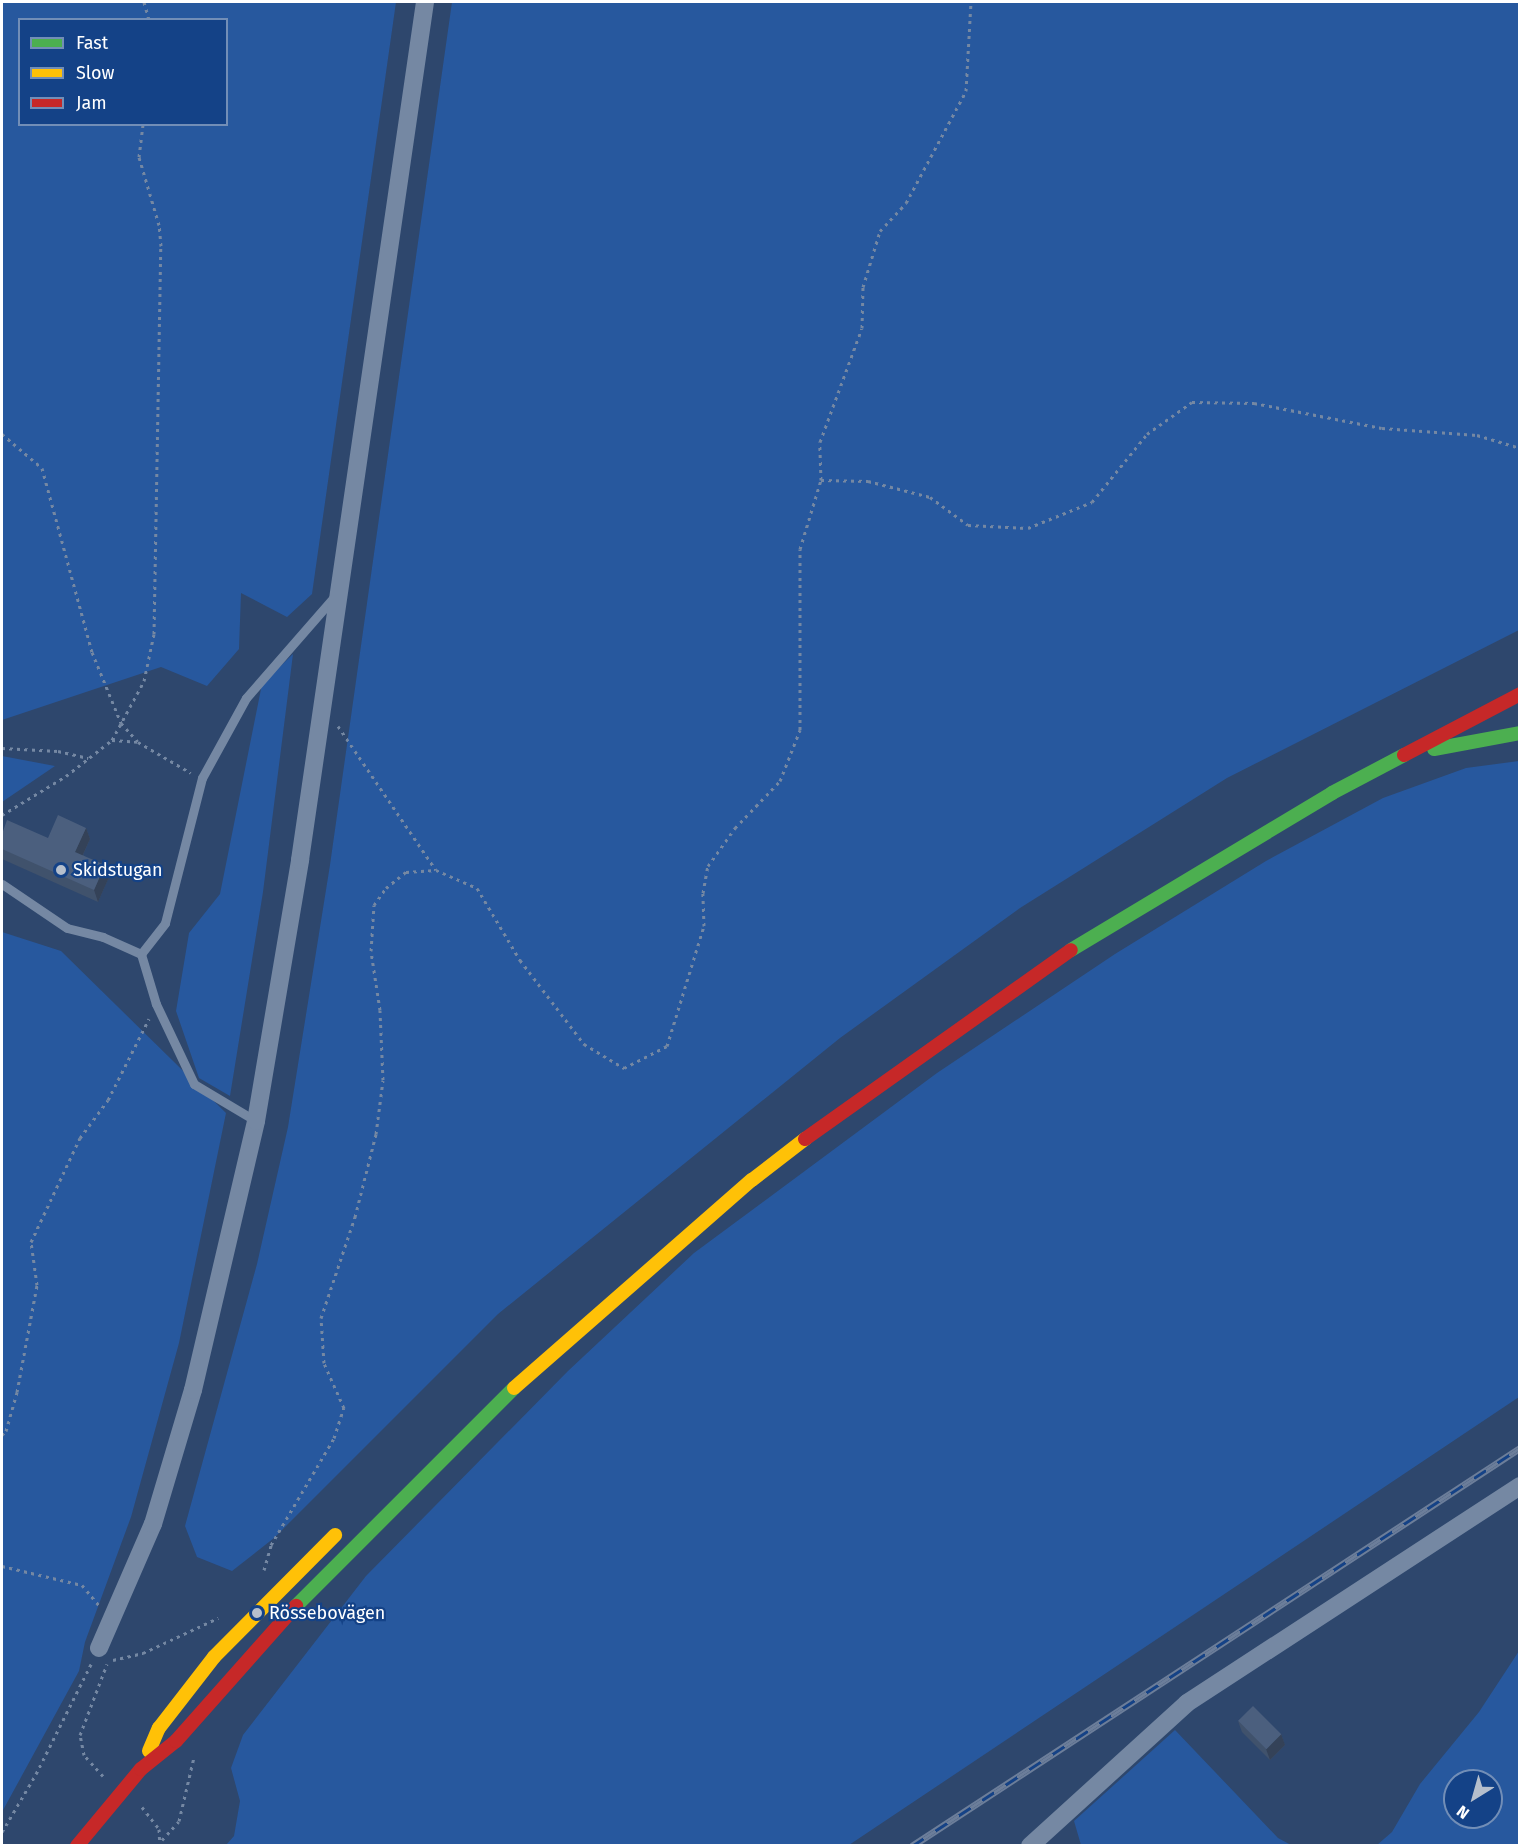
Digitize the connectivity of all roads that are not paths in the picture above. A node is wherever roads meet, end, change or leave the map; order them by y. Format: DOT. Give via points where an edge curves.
graph roads {
  1 [pos="425,2"];
  2 [pos="339,592"];
  3 [pos="1520,694"];
  4 [pos="1520,733"];
  5 [pos="1403,754"];
  6 [pos="2,884"];
  7 [pos="141,954"];
  8 [pos="256,1121"];
  9 [pos="1520,1486"];
  10 [pos="346,1523"];
  11 [pos="104,1655"];
  12 [pos="141,1769"];
  13 [pos="77,1845"];
  14 [pos="1030,1845"];
  1 -- 2 [label="street"];
  2 -- 7 [label="lane" via="246,698 202,778 165,923"];
  2 -- 8 [label="street"];
  3 -- 5 [label="highway"];
  4 -- 5 [label="highway"];
  5 -- 12 [label="highway" via="1240,846 1084,941 855,1100 752,1180 493,1406 288,1614 176,1741"];
  6 -- 7 [label="lane" via="67,928"];
  7 -- 8 [label="lane" via="156,1004 194,1084"];
  8 -- 11 [label="street" via="193,1390 153,1524 112,1619"];
  9 -- 14 [label="street" via="1187,1703"];
  10 -- 12 [label="highway" via="214,1657 159,1728"];
  12 -- 13 [label="highway"];
}
